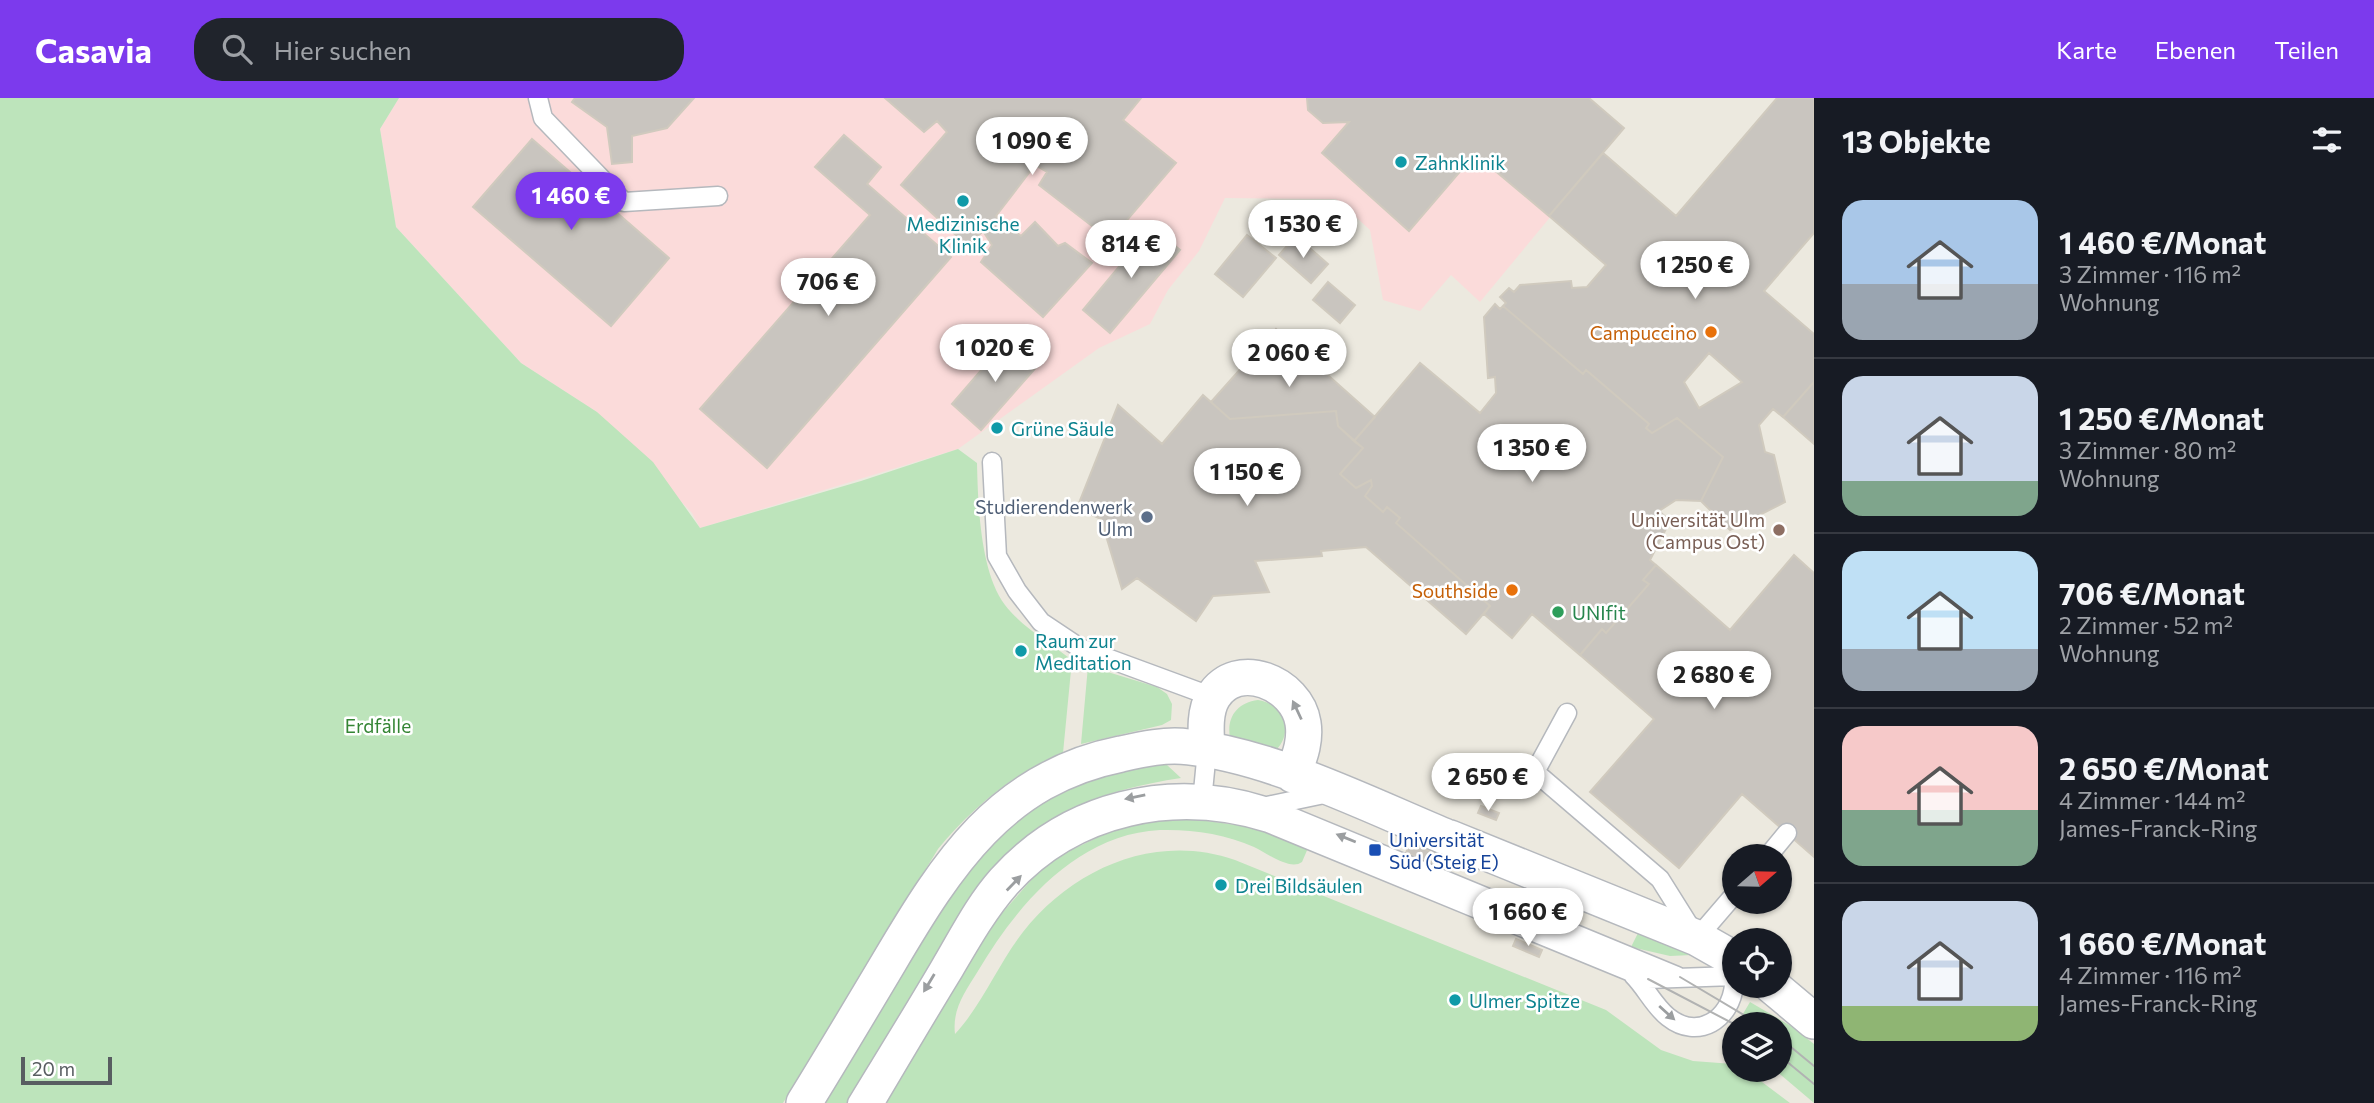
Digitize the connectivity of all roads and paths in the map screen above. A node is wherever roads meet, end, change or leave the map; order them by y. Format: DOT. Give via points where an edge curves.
graph roads {
  1 [pos="538,98"];
  2 [pos="718,196"];
  3 [pos="992,462"];
  4 [pos="1213,697"];
  5 [pos="1567,713"];
  6 [pos="1207,750"];
  7 [pos="1289,789"];
  8 [pos="1202,801"];
  9 [pos="1265,806"];
  10 [pos="1234,813"];
  11 [pos="1787,833"];
  12 [pos="1778,844"];
  13 [pos="1722,957"];
  14 [pos="1722,959"];
  15 [pos="1722,961"];
  16 [pos="1625,968"];
  17 [pos="1680,978"];
  18 [pos="1731,998"];
  19 [pos="1787,998"];
  20 [pos="1814,1021"];
  21 [pos="804,1103"];
  22 [pos="858,1103"];
  23 [pos="874,1103"];
  1 -- 2 [label="lane" via="543,118 624,202"];
  3 -- 4 [label="lane" via="998,556 1041,622 1080,648"];
  4 -- 6 [label="street"];
  7 -- 4 [label="street, one-way" via="1303,745 1303,723 1290,695 1250,678 1226,684"];
  5 -- 13 [label="lane" via="1535,772 1660,879"];
  6 -- 7 [label="street"];
  6 -- 8 [label="lane"];
  6 -- 21 [label="street" via="1166,746 1104,757 1044,782 993,817 939,881"];
  7 -- 9 [label="lane"];
  7 -- 14 [label="street" via="1336,792"];
  8 -- 9 [label="lane"];
  8 -- 10 [label="lane"];
  8 -- 22 [label="lane, one-way" via="1146,795 1106,805 1066,823 1010,863 964,925"];
  23 -- 8 [label="lane, one-way" via="974,938 1024,873 1074,837 1111,821"];
  9 -- 10 [label="lane"];
  17 -- 9 [label="lane, one-way"];
  10 -- 16 [label="lane"];
  11 -- 12 [label="lane"];
  15 -- 17 [label="lane"];
  16 -- 17 [label="lane" via="1648,979"];
  16 -- 18 [label="lane, one-way" via="1666,1015 1689,1026 1704,1027 1722,1017"];
  19 -- 20 [label="street"];
}
